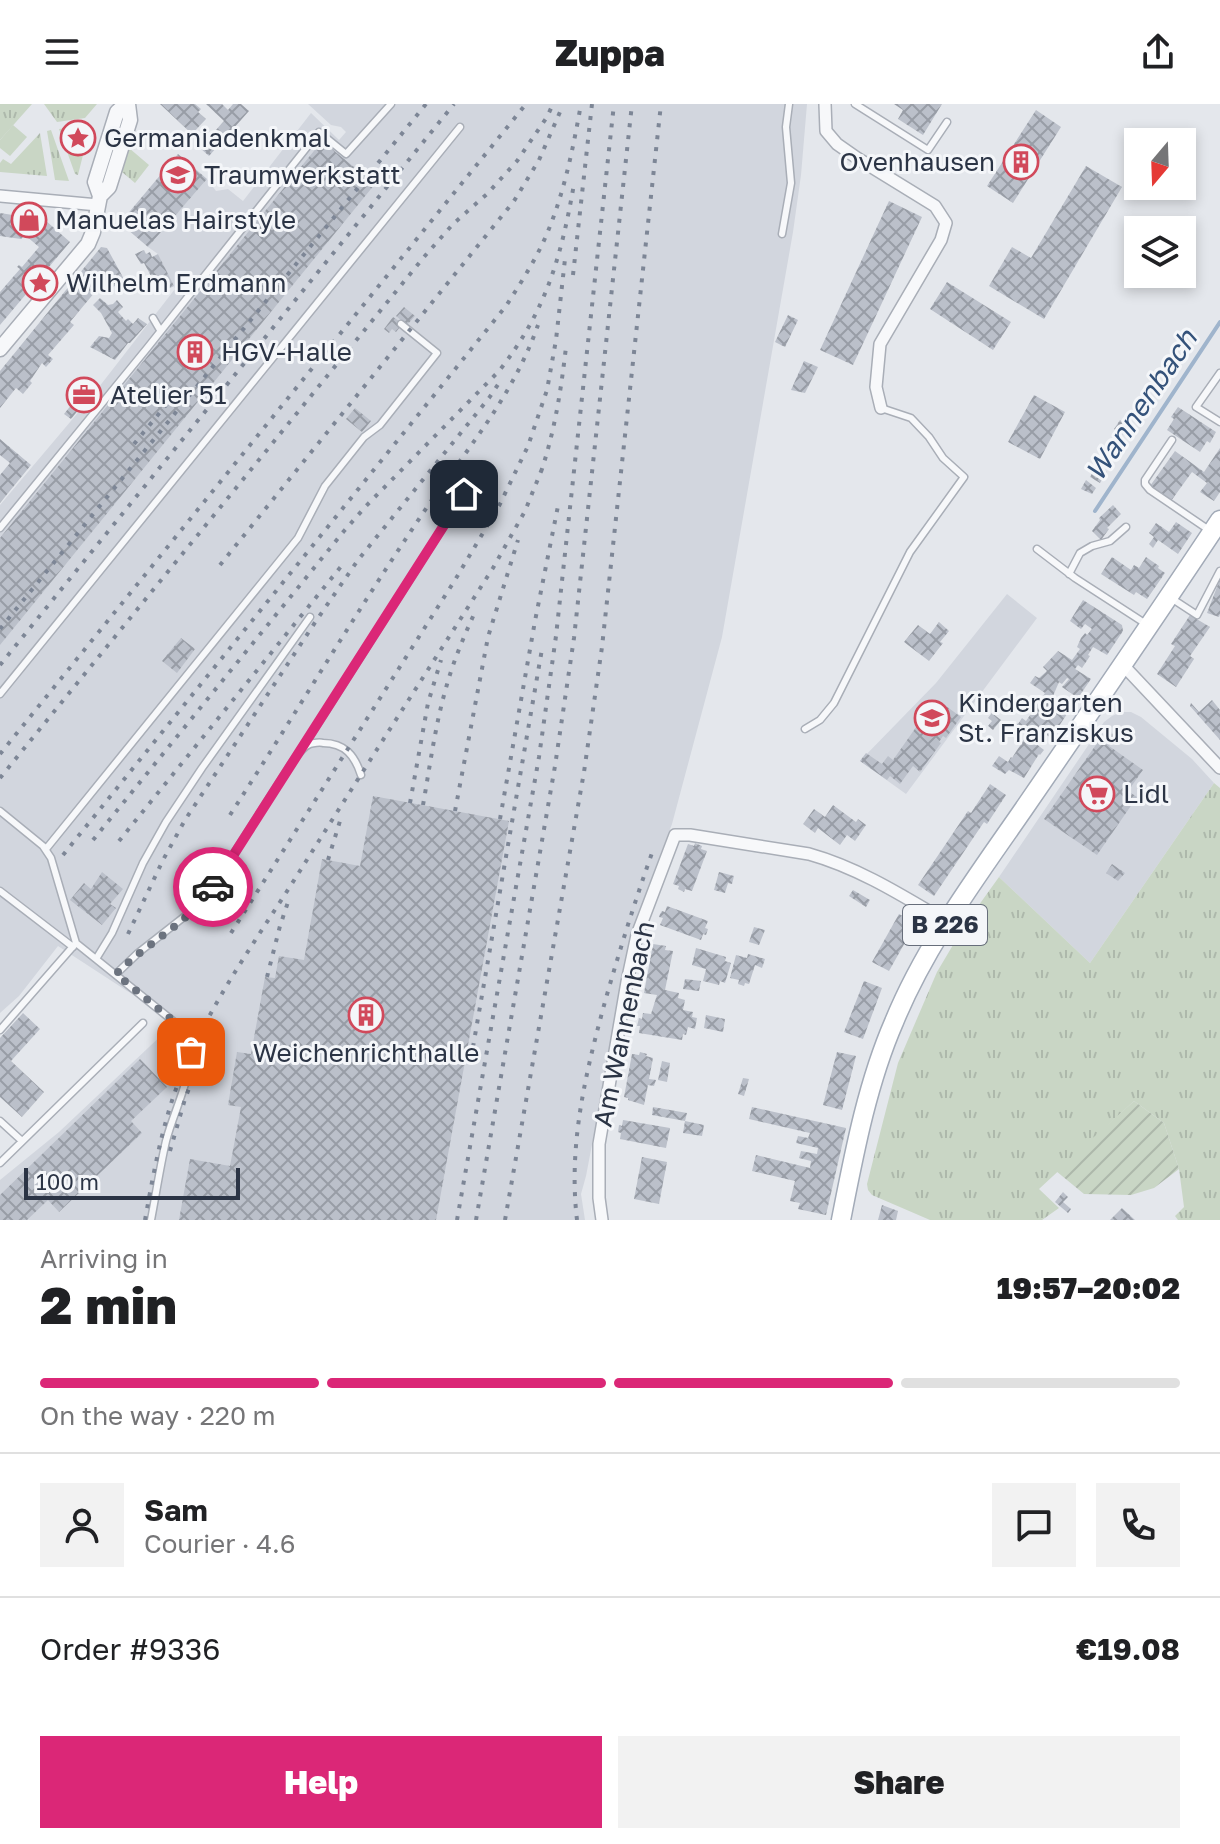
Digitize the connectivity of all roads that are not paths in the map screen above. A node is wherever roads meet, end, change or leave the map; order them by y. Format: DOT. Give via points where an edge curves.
graph roads {
  1 [pos="127,104"];
  2 [pos="391,104"];
  3 [pos="789,104"];
  4 [pos="825,104"];
  5 [pos="855,104"];
  6 [pos="947,122"];
  7 [pos="460,127"];
  8 [pos="0,196"];
  9 [pos="99,201"];
  10 [pos="782,234"];
  11 [pos="153,318"];
  12 [pos="401,324"];
  13 [pos="160,330"];
  14 [pos="0,349"];
  15 [pos="1220,373"];
  16 [pos="881,408"];
  17 [pos="1220,422"];
  18 [pos="1172,440"];
  19 [pos="464,494"];
  20 [pos="1216,526"];
  21 [pos="1126,527"];
  22 [pos="0,528"];
  23 [pos="1037,549"];
  24 [pos="1220,571"];
  25 [pos="1069,574"];
  26 [pos="1168,596"];
  27 [pos="310,617"];
  28 [pos="1149,625"];
  29 [pos="1122,664"];
  30 [pos="0,694"];
  31 [pos="805,729"];
  32 [pos="296,757"];
  33 [pos="1220,768"];
  34 [pos="361,775"];
  35 [pos="0,811"];
  36 [pos="46,849"];
  37 [pos="0,891"];
  38 [pos="947,922"];
  39 [pos="75,945"];
  40 [pos="96,959"];
  41 [pos="116,974"];
  42 [pos="143,1023"];
  43 [pos="0,1030"];
  44 [pos="0,1121"];
  45 [pos="22,1141"];
  46 [pos="0,1163"];
  47 [pos="151,1220"];
  48 [pos="602,1220"];
  49 [pos="841,1220"];
  1 -- 9 [label="street" via="130,120 109,187"];
  2 -- 13 [label="lane" via="346,154 319,132"];
  3 -- 10 [label="lane" via="791,183"];
  4 -- 16 [label="street" via="826,131 837,144 935,206 946,223 880,344 876,387"];
  5 -- 6 [label="lane" via="928,150"];
  7 -- 30 [label="lane"];
  8 -- 9 [label="street"];
  9 -- 14 [label="street" via="88,244"];
  11 -- 13 [label="lane"];
  12 -- 36 [label="lane" via="437,353 325,486 298,538"];
  13 -- 22 [label="lane"];
  15 -- 17 [label="lane" via="1196,407"];
  16 -- 31 [label="lane" via="911,418 964,477 910,552 834,703"];
  18 -- 20 [label="lane" via="1145,484"];
  19 -- 32 [label="lane"];
  20 -- 26 [label="main road, B 226"];
  21 -- 25 [label="lane" via="1110,541 1080,553"];
  23 -- 25 [label="lane"];
  24 -- 26 [label="lane" via="1197,615"];
  25 -- 28 [label="lane"];
  26 -- 28 [label="main road, B 226"];
  27 -- 40 [label="lane" via="166,822"];
  28 -- 29 [label="main road, B 226"];
  29 -- 33 [label="street"];
  29 -- 38 [label="main road, B 226"];
  32 -- 34 [label="lane" via="310,744 338,744 353,757"];
  32 -- 41 [label="lane" via="203,902"];
  35 -- 36 [label="lane"];
  36 -- 39 [label="lane"];
  37 -- 39 [label="lane"];
  38 -- 48 [label="street, Am Wannenbach" via="826,859 675,835 637,935 627,982 599,1144"];
  38 -- 49 [label="main road, B 226" via="913,978 888,1036"];
  39 -- 40 [label="lane"];
  39 -- 43 [label="lane"];
  40 -- 41 [label="lane"];
  41 -- 47 [label="lane" via="188,1033 191,1044"];
  42 -- 45 [label="lane"];
  44 -- 45 [label="lane"];
  45 -- 46 [label="lane"];
}
